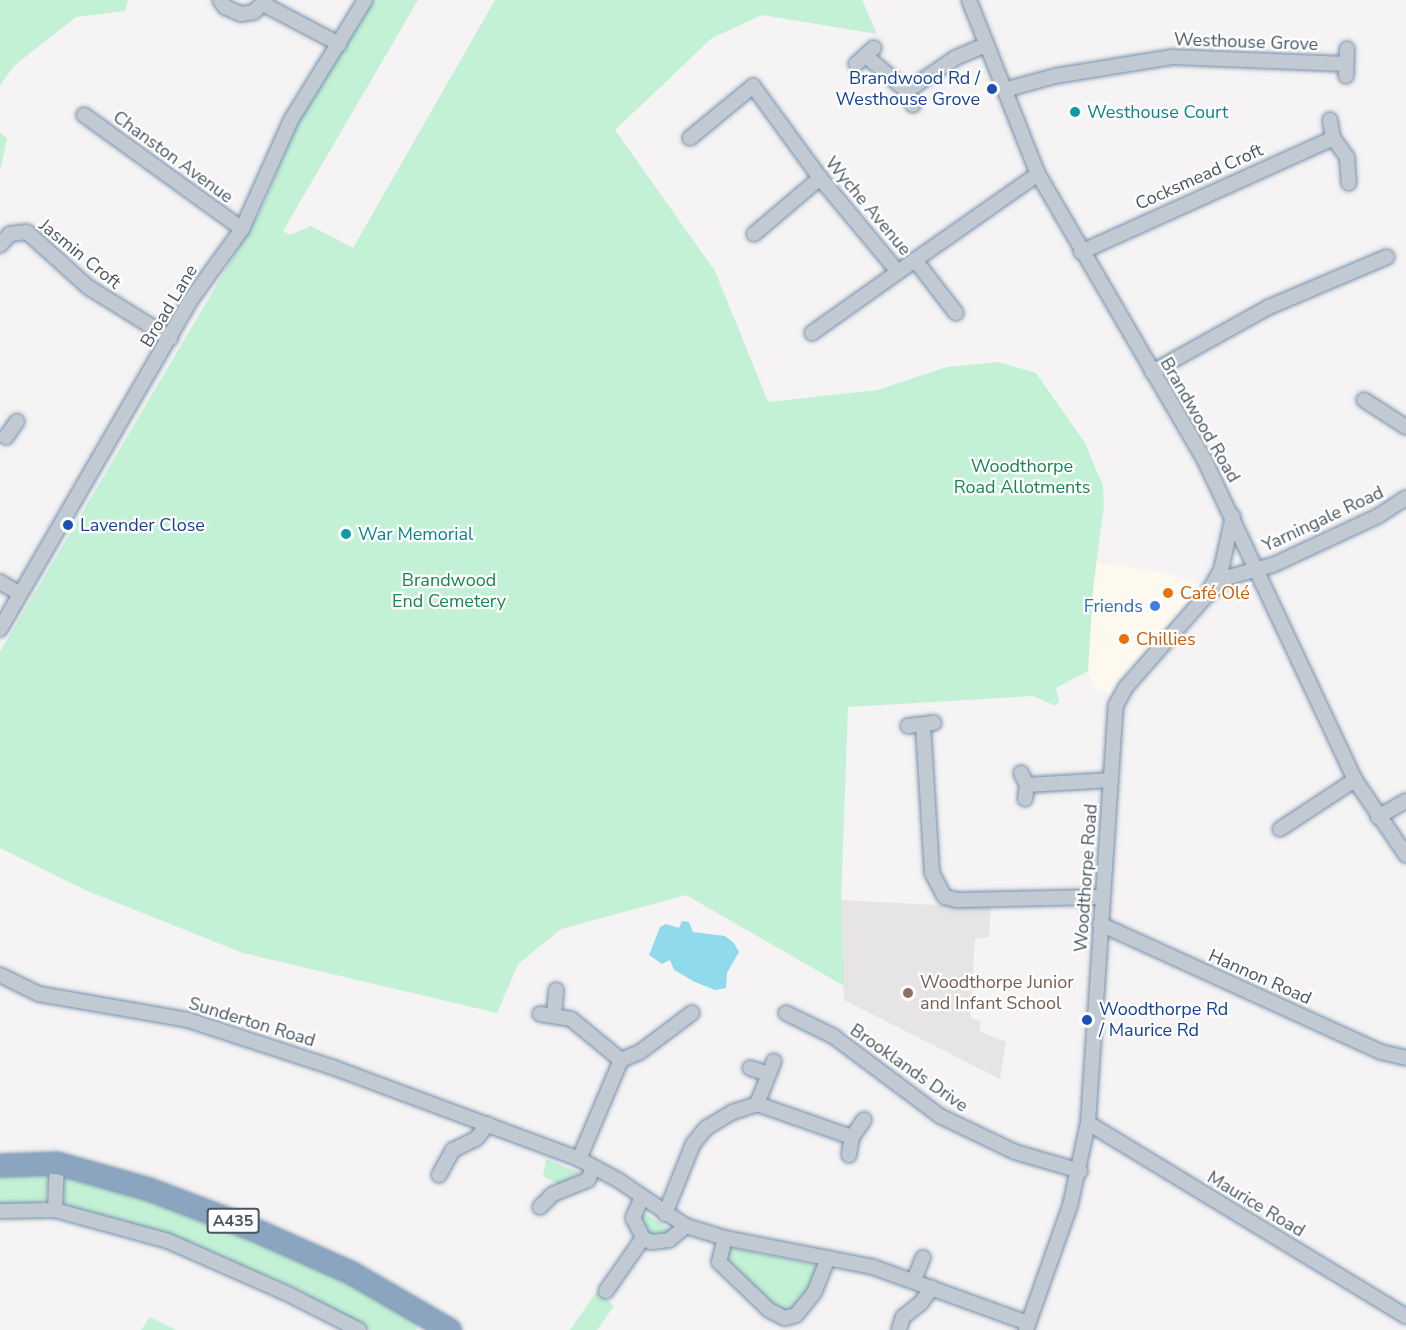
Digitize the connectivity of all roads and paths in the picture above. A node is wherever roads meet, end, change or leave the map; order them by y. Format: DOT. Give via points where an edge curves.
graph roads {
  1 [pos="220,0"];
  2 [pos="365,0"];
  3 [pos="969,0"];
  4 [pos="265,2"];
  5 [pos="339,44"];
  6 [pos="986,45"];
  7 [pos="1347,49"];
  8 [pos="866,56"];
  9 [pos="1004,90"];
  10 [pos="907,91"];
  11 [pos="913,105"];
  12 [pos="84,115"];
  13 [pos="1330,120"];
  14 [pos="690,138"];
  15 [pos="1333,138"];
  16 [pos="1038,174"];
  17 [pos="820,178"];
  18 [pos="1349,183"];
  19 [pos="242,229"];
  20 [pos="754,234"];
  21 [pos="0,245"];
  22 [pos="1081,252"];
  23 [pos="1387,257"];
  24 [pos="915,260"];
  25 [pos="898,272"];
  26 [pos="956,313"];
  27 [pos="812,333"];
  28 [pos="170,338"];
  29 [pos="1152,372"];
  30 [pos="1364,400"];
  31 [pos="1406,427"];
  32 [pos="1406,498"];
  33 [pos="1233,516"];
  34 [pos="1254,569"];
  35 [pos="0,582"];
  36 [pos="20,594"];
  37 [pos="1206,596"];
  38 [pos="0,629"];
  39 [pos="908,726"];
  40 [pos="1111,780"];
  41 [pos="1355,780"];
  42 [pos="1025,799"];
  43 [pos="1406,801"];
  44 [pos="1378,817"];
  45 [pos="1280,829"];
  46 [pos="1406,855"];
  47 [pos="1101,897"];
  48 [pos="1100,924"];
  49 [pos="0,975"];
  50 [pos="556,990"];
  51 [pos="692,1013"];
  52 [pos="786,1013"];
  53 [pos="1406,1058"];
  54 [pos="621,1060"];
  55 [pos="774,1061"];
  56 [pos="750,1068"];
  57 [pos="768,1074"];
  58 [pos="757,1104"];
  59 [pos="864,1120"];
  60 [pos="1088,1123"];
  61 [pos="488,1124"];
  62 [pos="852,1137"];
  63 [pos="849,1155"];
  64 [pos="579,1159"];
  65 [pos="57,1163"];
  66 [pos="0,1165"];
  67 [pos="593,1168"];
  68 [pos="1080,1171"];
  69 [pos="439,1175"];
  70 [pos="641,1198"];
  71 [pos="540,1207"];
  72 [pos="55,1210"];
  73 [pos="0,1211"];
  74 [pos="665,1214"];
  75 [pos="686,1226"];
  76 [pos="643,1238"];
  77 [pos="724,1238"];
  78 [pos="828,1258"];
  79 [pos="923,1258"];
  80 [pos="914,1280"];
  81 [pos="932,1287"];
  82 [pos="606,1291"];
  83 [pos="1406,1316"];
  84 [pos="427,1324"];
  85 [pos="1027,1327"];
  86 [pos="359,1330"];
  87 [pos="450,1330"];
  88 [pos="899,1330"];
  1 -- 4 [label="street" via="225,7 241,14"];
  2 -- 5 [label="street, Broad Lane"];
  3 -- 6 [label="street, Brandwood Road"];
  4 -- 5 [label="street"];
  5 -- 19 [label="street, Broad Lane" via="291,120"];
  6 -- 9 [label="street, Brandwood Road"];
  6 -- 10 [label="street" via="955,58"];
  7 -- 9 [label="street, Westhouse Grove" via="1346,70 1172,57 1055,76"];
  8 -- 10 [label="street"];
  9 -- 16 [label="street, Brandwood Road"];
  10 -- 11 [label="street"];
  12 -- 19 [label="street, Chanston Avenue"];
  13 -- 15 [label="street"];
  14 -- 17 [label="street, Wyche Avenue" via="753,86"];
  15 -- 18 [label="street" via="1347,157"];
  15 -- 22 [label="street, Cocksmead Croft"];
  16 -- 22 [label="street, Brandwood Road"];
  16 -- 24 [label="street, Wyche Avenue"];
  17 -- 20 [label="street"];
  17 -- 25 [label="street, Wyche Avenue"];
  19 -- 28 [label="street, Broad Lane" via="190,301"];
  21 -- 28 [label="street, Jasmin Croft" via="10,234 27,232 88,287"];
  22 -- 29 [label="street, Brandwood Road"];
  23 -- 29 [label="street" via="1269,307"];
  24 -- 25 [label="street, Wyche Avenue"];
  24 -- 26 [label="street"];
  25 -- 27 [label="street"];
  28 -- 36 [label="street, Broad Lane"];
  29 -- 33 [label="street, Brandwood Road"];
  30 -- 31 [label="street"];
  32 -- 34 [label="street, Yarningale Road" via="1273,565"];
  33 -- 34 [label="street, Brandwood Road"];
  33 -- 37 [label="street, Woodthorpe Road" via="1221,570"];
  34 -- 37 [label="street, Woodthorpe Road" via="1229,578"];
  34 -- 41 [label="street, Brandwood Road"];
  35 -- 36 [label="street"];
  36 -- 38 [label="street, Broad Lane"];
  37 -- 40 [label="street, Woodthorpe Road" via="1126,687 1116,705"];
  39 -- 47 [label="street" via="928,724 932,873 945,897"];
  40 -- 42 [label="street" via="1024,779"];
  40 -- 47 [label="street, Woodthorpe Road"];
  41 -- 44 [label="street, Brandwood Road"];
  41 -- 45 [label="street"];
  43 -- 44 [label="street"];
  44 -- 46 [label="street, Brandwood Road"];
  47 -- 48 [label="street, Woodthorpe Road"];
  48 -- 53 [label="street, Hannon Road" via="1381,1052"];
  48 -- 60 [label="street, Woodthorpe Road"];
  49 -- 61 [label="street, Sunderton Road" via="57,998 188,1020 333,1066"];
  50 -- 54 [label="street" via="547,1015 572,1019"];
  51 -- 54 [label="street" via="640,1052"];
  52 -- 68 [label="street, Brooklands Drive" via="833,1036 940,1116 1015,1152"];
  54 -- 64 [label="street"];
  55 -- 57 [label="street"];
  56 -- 57 [label="street"];
  57 -- 58 [label="street"];
  58 -- 62 [label="street"];
  58 -- 74 [label="street" via="706,1128 693,1144"];
  59 -- 62 [label="street"];
  60 -- 68 [label="street, Woodthorpe Road"];
  60 -- 83 [label="street, Maurice Road"];
  61 -- 64 [label="street, Sunderton Road"];
  61 -- 69 [label="street" via="476,1138 453,1150"];
  62 -- 63 [label="street"];
  64 -- 67 [label="street, Sunderton Road"];
  65 -- 66 [label="highway, A435"];
  65 -- 72 [label="street"];
  65 -- 84 [label="highway, A435" via="149,1189 251,1228 352,1273"];
  67 -- 70 [label="street, Sunderton Road"];
  67 -- 71 [label="street" via="588,1180 553,1194"];
  68 -- 85 [label="street, Woodthorpe Road"];
  70 -- 74 [label="street, Sunderton Road"];
  70 -- 76 [label="street" via="633,1218"];
  72 -- 73 [label="street"];
  72 -- 86 [label="street" via="168,1241"];
  74 -- 75 [label="street, Sunderton Road"];
  75 -- 76 [label="street" via="669,1240 651,1242"];
  75 -- 77 [label="street, Sunderton Road"];
  76 -- 82 [label="street"];
  77 -- 78 [label="street, Sunderton Road"];
  77 -- 78 [label="street" via="719,1262 769,1310 785,1318 796,1315 814,1293"];
  78 -- 80 [label="street, Sunderton Road"];
  79 -- 80 [label="street"];
  80 -- 81 [label="street, Sunderton Road"];
  81 -- 85 [label="street, Sunderton Road"];
  81 -- 88 [label="street" via="921,1303 903,1317"];
  84 -- 87 [label="highway, A435"];
}
